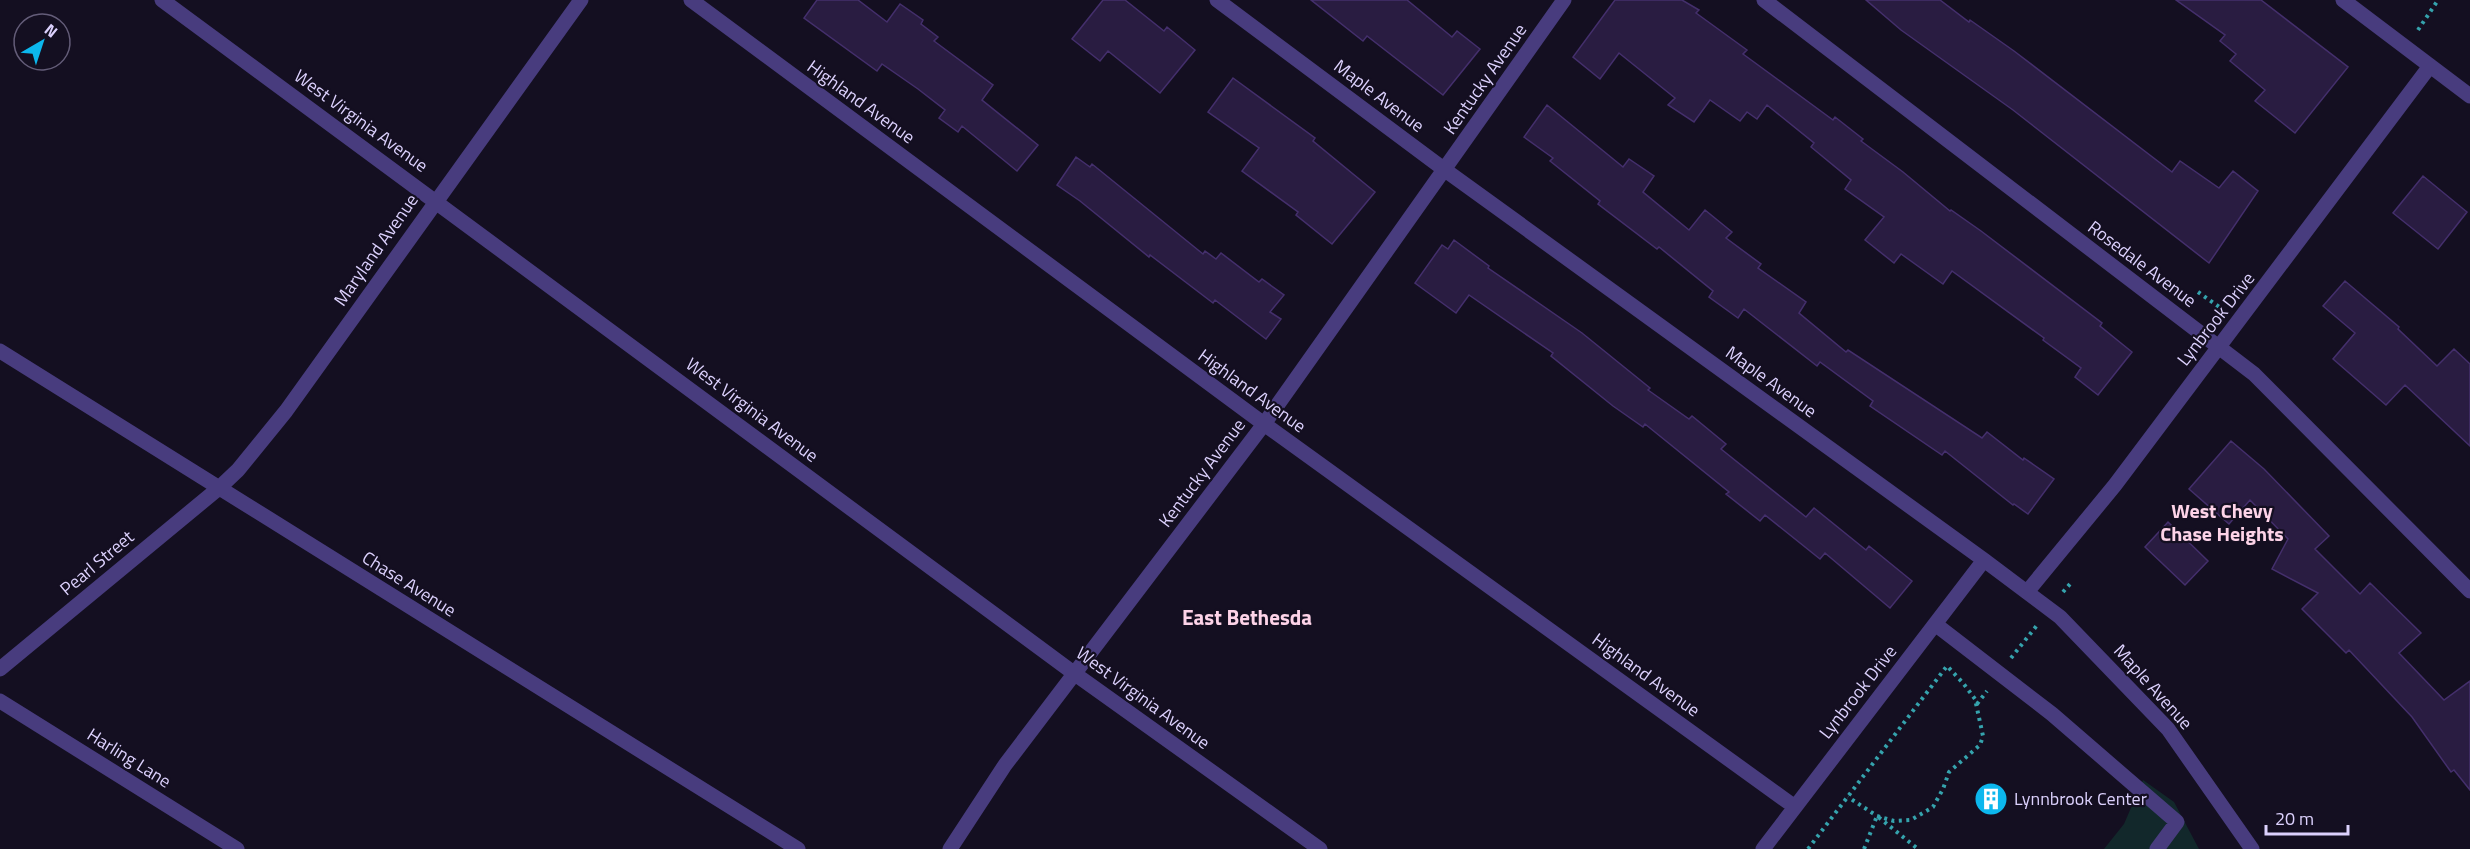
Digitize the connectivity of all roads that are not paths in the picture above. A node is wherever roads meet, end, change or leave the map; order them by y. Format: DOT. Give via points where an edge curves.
graph roads {
  1 [pos="162,0"];
  2 [pos="581,0"];
  3 [pos="691,0"];
  4 [pos="1217,0"];
  5 [pos="1564,0"];
  6 [pos="1764,0"];
  7 [pos="2343,0"];
  8 [pos="2430,66"];
  9 [pos="2470,96"];
  10 [pos="1445,170"];
  11 [pos="435,200"];
  12 [pos="2217,346"];
  13 [pos="0,351"];
  14 [pos="1264,424"];
  15 [pos="219,488"];
  16 [pos="1984,560"];
  17 [pos="2470,591"];
  18 [pos="2027,592"];
  19 [pos="1935,624"];
  20 [pos="0,669"];
  21 [pos="1075,674"];
  22 [pos="0,701"];
  23 [pos="1795,807"];
  24 [pos="237,849"];
  25 [pos="798,849"];
  26 [pos="950,849"];
  27 [pos="1320,849"];
  28 [pos="1763,849"];
  29 [pos="2157,849"];
  30 [pos="2252,849"];
  1 -- 11 [label="street, West Virginia Avenue"];
  2 -- 11 [label="street, Maryland Avenue"];
  3 -- 14 [label="street, Highland Avenue"];
  4 -- 10 [label="street, Maple Avenue"];
  5 -- 10 [label="street, Kentucky Avenue"];
  6 -- 12 [label="street, Rosedale Avenue"];
  7 -- 8 [label="street"];
  8 -- 9 [label="street"];
  8 -- 12 [label="street, Lynbrook Drive"];
  10 -- 14 [label="street, Kentucky Avenue"];
  10 -- 16 [label="street, Maple Avenue"];
  11 -- 15 [label="street, Maryland Avenue" via="286,411"];
  11 -- 21 [label="street, West Virginia Avenue"];
  12 -- 17 [label="street, Rosedale Avenue" via="2254,374"];
  12 -- 18 [label="street, Lynbrook Drive" via="2115,485"];
  13 -- 15 [label="street, Chase Avenue"];
  14 -- 21 [label="street, Kentucky Avenue"];
  14 -- 23 [label="street, Highland Avenue"];
  15 -- 20 [label="street, Pearl Street"];
  15 -- 25 [label="street, Chase Avenue"];
  16 -- 18 [label="street, Maple Avenue"];
  16 -- 19 [label="street, Lynbrook Drive"];
  18 -- 30 [label="street, Maple Avenue" via="2060,617 2168,729"];
  19 -- 23 [label="street, Lynbrook Drive"];
  19 -- 29 [label="street" via="2052,714 2177,822"];
  21 -- 26 [label="street, Kentucky Avenue" via="1005,765"];
  21 -- 27 [label="street, West Virginia Avenue"];
  22 -- 24 [label="street, Harling Lane"];
  23 -- 28 [label="street, Lynbrook Drive"];
}
